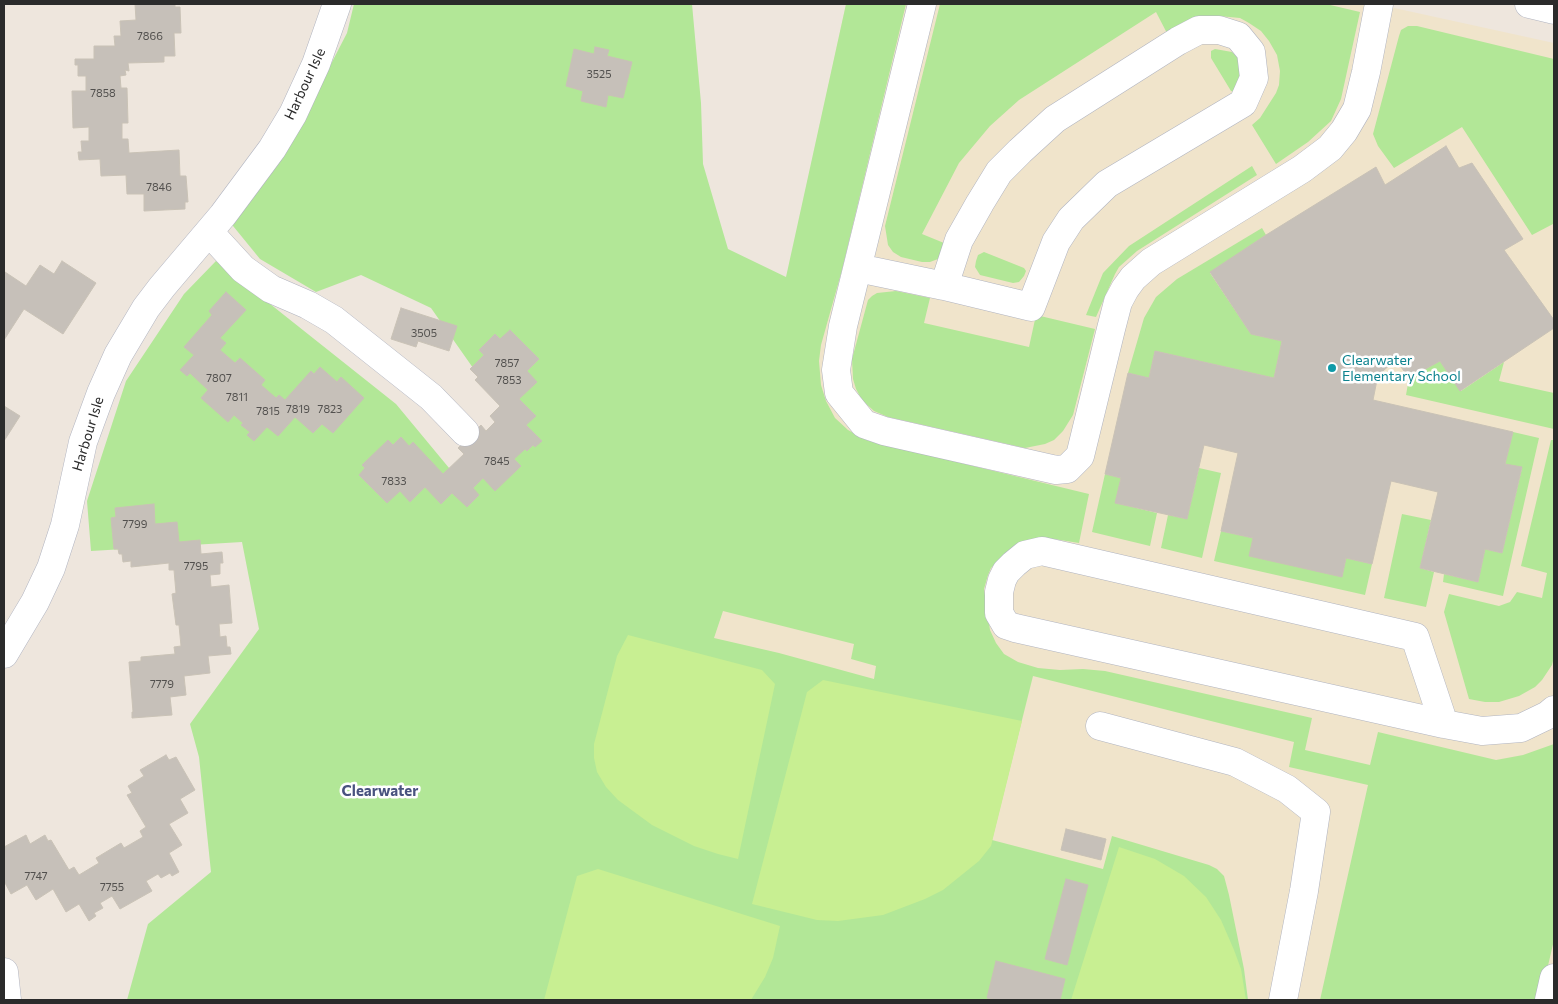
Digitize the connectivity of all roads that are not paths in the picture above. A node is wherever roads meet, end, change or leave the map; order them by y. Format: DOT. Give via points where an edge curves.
graph roads {
  1 [pos="337,4"];
  2 [pos="922,4"];
  3 [pos="1379,4"];
  4 [pos="1529,4"];
  5 [pos="1554,10"];
  6 [pos="209,232"];
  7 [pos="858,268"];
  8 [pos="944,286"];
  9 [pos="466,432"];
  10 [pos="4,654"];
  11 [pos="1554,710"];
  12 [pos="1444,724"];
  13 [pos="1100,726"];
  14 [pos="4,972"];
  15 [pos="1554,978"];
  16 [pos="7,1000"];
  17 [pos="1283,1000"];
  18 [pos="1549,1000"];
  1 -- 6 [label="street, Harbour Isle" via="321,51 286,125 272,149"];
  2 -- 7 [label="street"];
  3 -- 7 [label="street" via="1357,109 1330,148 1302,169 1151,262 1125,289 1118,302 1080,456 1067,468 1046,469 864,424 839,393 836,370 842,326"];
  4 -- 5 [label="street"];
  6 -- 9 [label="street" via="243,269 272,289 334,320 431,397"];
  6 -- 10 [label="street, Harbour Isle" via="162,287 118,355 83,442 65,525 51,568"];
  7 -- 8 [label="street"];
  8 -- 8 [label="street" via="1031,307 1056,242 1071,219 1107,184 1243,103 1254,78 1251,52 1238,36 1219,30 1199,30 1056,119 999,172 959,240"];
  11 -- 12 [label="street" via="1521,728 1482,731"];
  12 -- 12 [label="street" via="1015,628 1006,625 999,614 1002,580 1025,555 1042,551 1415,637"];
  13 -- 17 [label="street" via="1235,762 1287,790 1316,812"];
  14 -- 16 [label="street"];
  15 -- 18 [label="street"];
}
